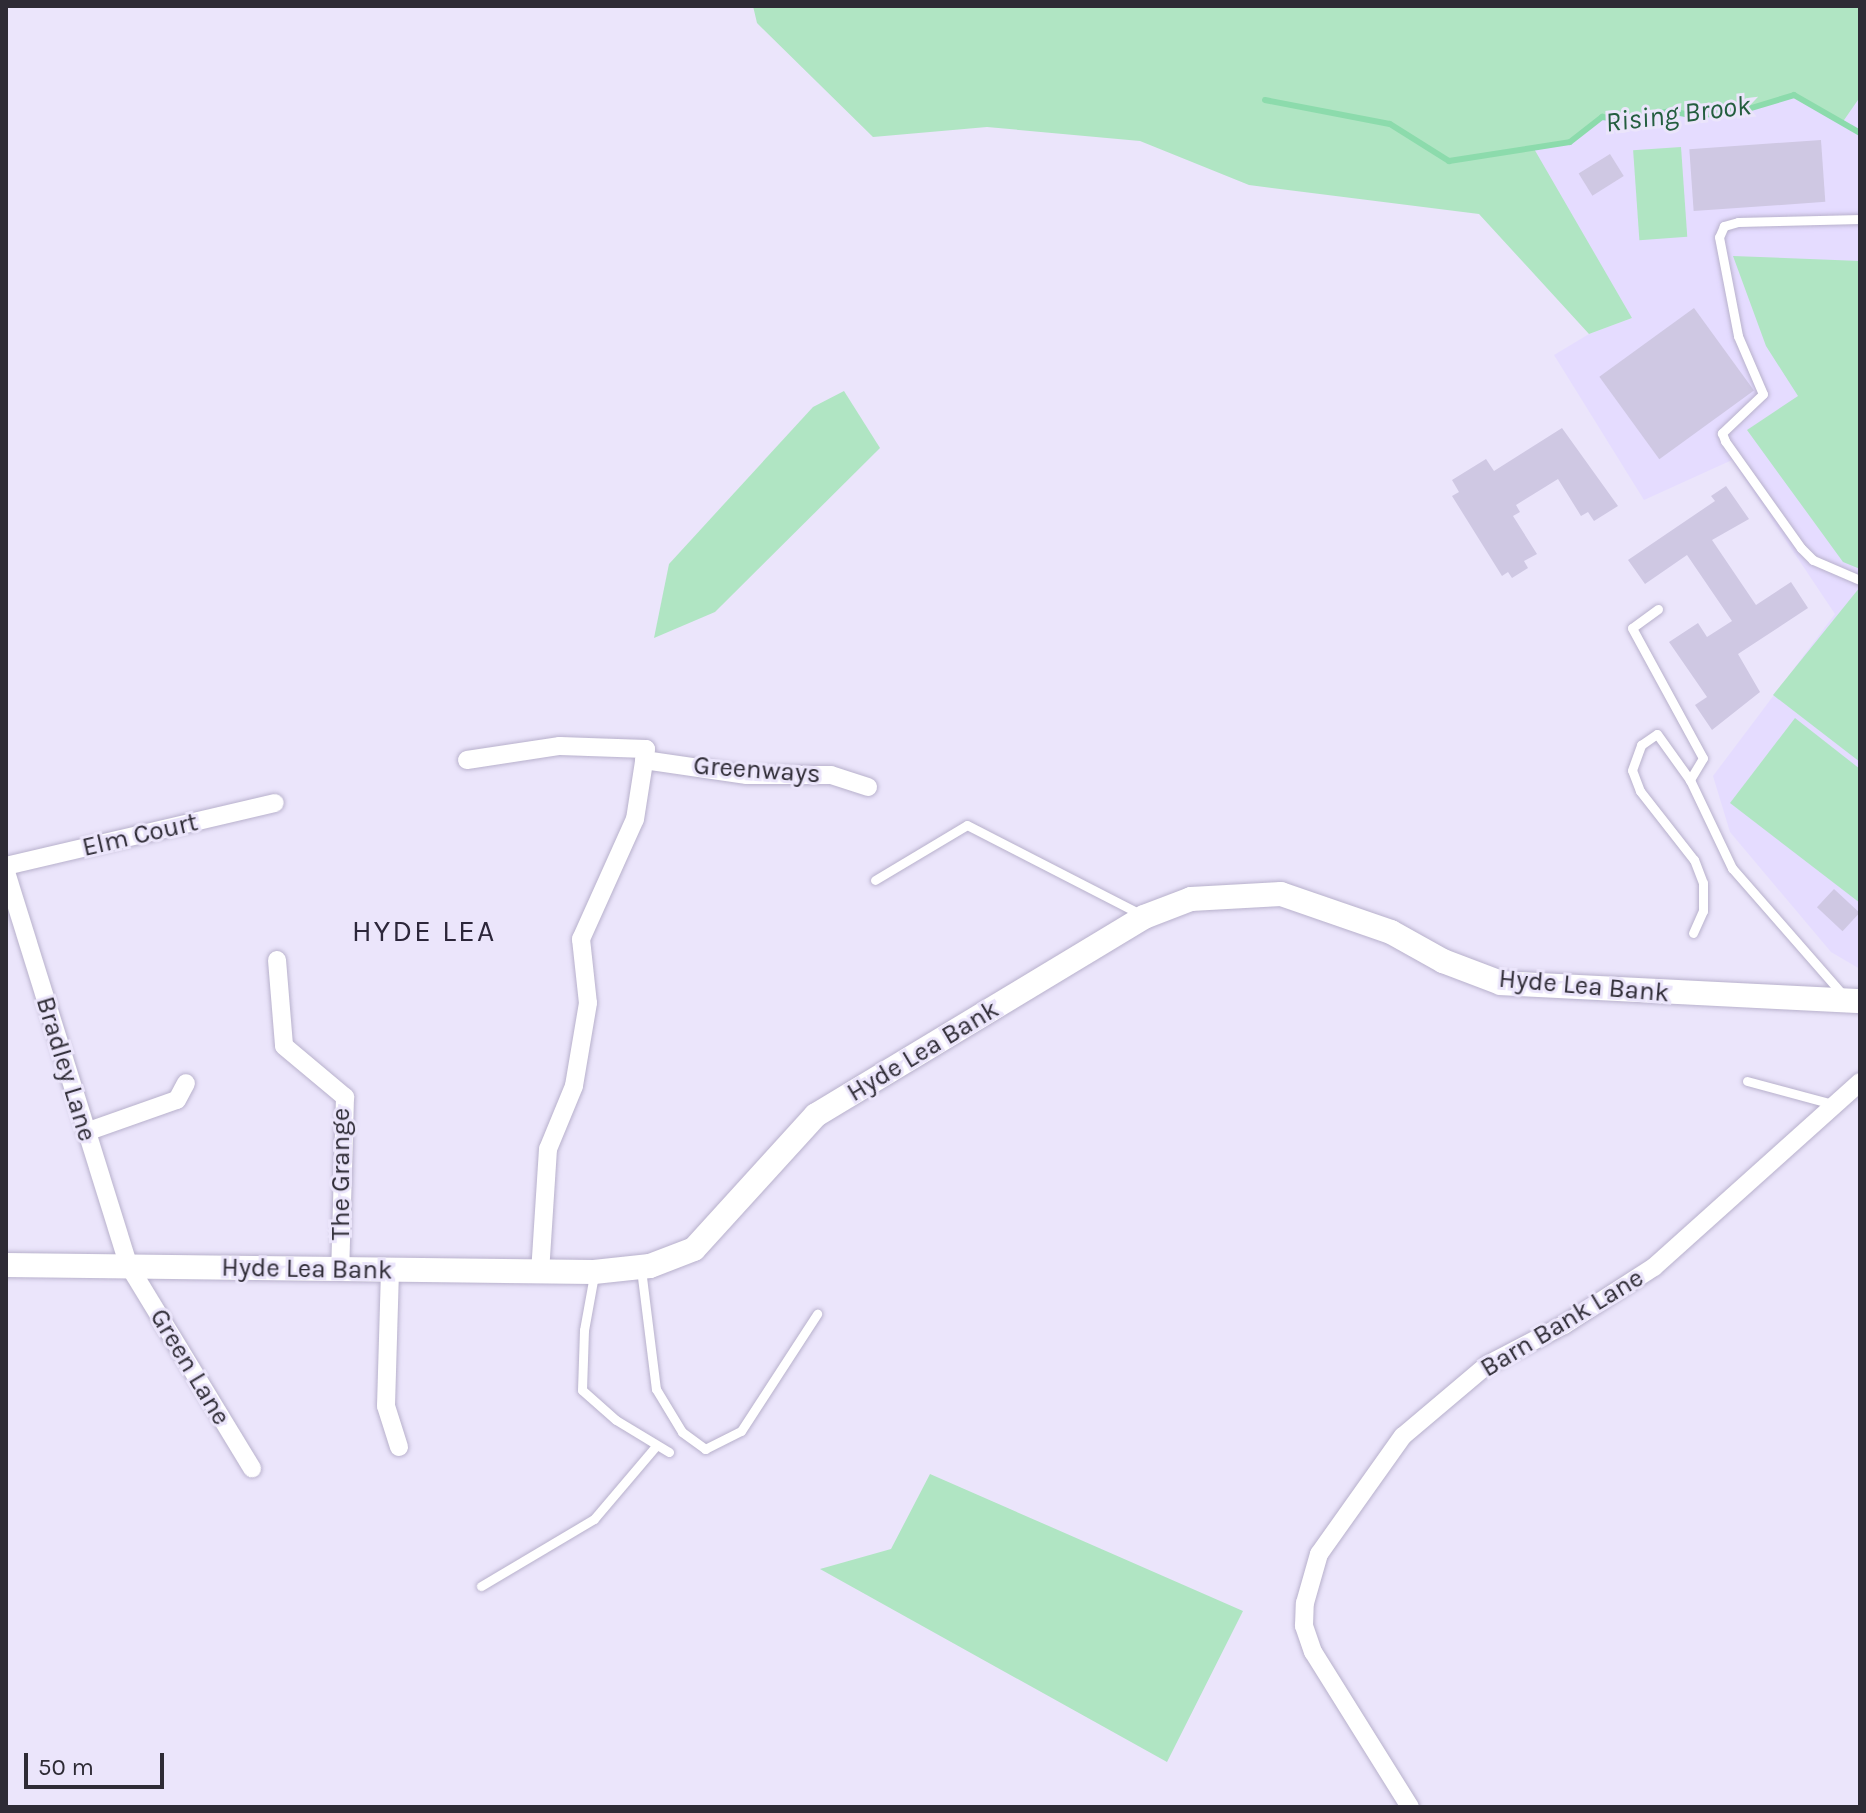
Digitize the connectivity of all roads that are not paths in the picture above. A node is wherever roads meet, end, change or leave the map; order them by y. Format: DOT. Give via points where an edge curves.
graph roads {
  1 [pos="1860,219"];
  2 [pos="1860,580"];
  3 [pos="1658,609"];
  4 [pos="645,754"];
  5 [pos="467,760"];
  6 [pos="1690,780"];
  7 [pos="868,787"];
  8 [pos="275,803"];
  9 [pos="6,869"];
  10 [pos="875,880"];
  11 [pos="1144,917"];
  12 [pos="1693,933"];
  13 [pos="277,960"];
  14 [pos="1854,1000"];
  15 [pos="1747,1081"];
  16 [pos="1860,1082"];
  17 [pos="186,1083"];
  18 [pos="1837,1104"];
  19 [pos="86,1132"];
  20 [pos="6,1265"];
  21 [pos="129,1266"];
  22 [pos="641,1267"];
  23 [pos="340,1271"];
  24 [pos="390,1271"];
  25 [pos="540,1272"];
  26 [pos="594,1272"];
  27 [pos="817,1314"];
  28 [pos="656,1446"];
  29 [pos="399,1447"];
  30 [pos="669,1452"];
  31 [pos="252,1468"];
  32 [pos="481,1586"];
  33 [pos="1410,1807"];
  1 -- 2 [label="lane" via="1738,222 1724,226 1719,237 1738,336 1763,394 1722,433 1725,441 1801,548 1813,560"];
  3 -- 6 [label="lane" via="1632,628 1703,758"];
  4 -- 5 [label="street, Greenways" via="560,746"];
  4 -- 7 [label="street, Greenways" via="747,775 831,775"];
  4 -- 25 [label="street" via="635,819 581,939 588,1003 574,1086 548,1149"];
  6 -- 12 [label="lane" via="1657,734 1641,745 1632,770 1640,791 1694,860 1703,883 1703,911"];
  6 -- 14 [label="lane" via="1732,868"];
  8 -- 9 [label="street, Elm Court"];
  9 -- 19 [label="street, Bradley Lane"];
  10 -- 11 [label="lane" via="967,825"];
  11 -- 14 [label="street, Hyde Lea Bank" via="1191,899 1281,894 1391,932 1501,983"];
  11 -- 22 [label="street, Hyde Lea Bank" via="816,1115 694,1249"];
  13 -- 23 [label="street, The Grange" via="284,1046 345,1097"];
  15 -- 18 [label="lane"];
  16 -- 18 [label="street, Barn Bank Lane"];
  17 -- 19 [label="street" via="177,1100"];
  18 -- 33 [label="street, Barn Bank Lane" via="1654,1267 1564,1325 1487,1365 1403,1436 1319,1554 1305,1603 1308,1639"];
  19 -- 21 [label="street, Bradley Lane"];
  20 -- 21 [label="street, Hyde Lea Bank"];
  21 -- 23 [label="street, Hyde Lea Bank"];
  21 -- 31 [label="street, Green Lane"];
  22 -- 26 [label="street, Hyde Lea Bank"];
  22 -- 27 [label="lane" via="656,1389 682,1432 705,1449 741,1431"];
  23 -- 24 [label="street, Hyde Lea Bank"];
  24 -- 25 [label="street, Hyde Lea Bank"];
  24 -- 29 [label="street" via="386,1406"];
  25 -- 26 [label="street, Hyde Lea Bank"];
  26 -- 28 [label="lane" via="584,1330 582,1390"];
  28 -- 30 [label="lane"];
  28 -- 32 [label="lane" via="594,1519 570,1538"];
}
